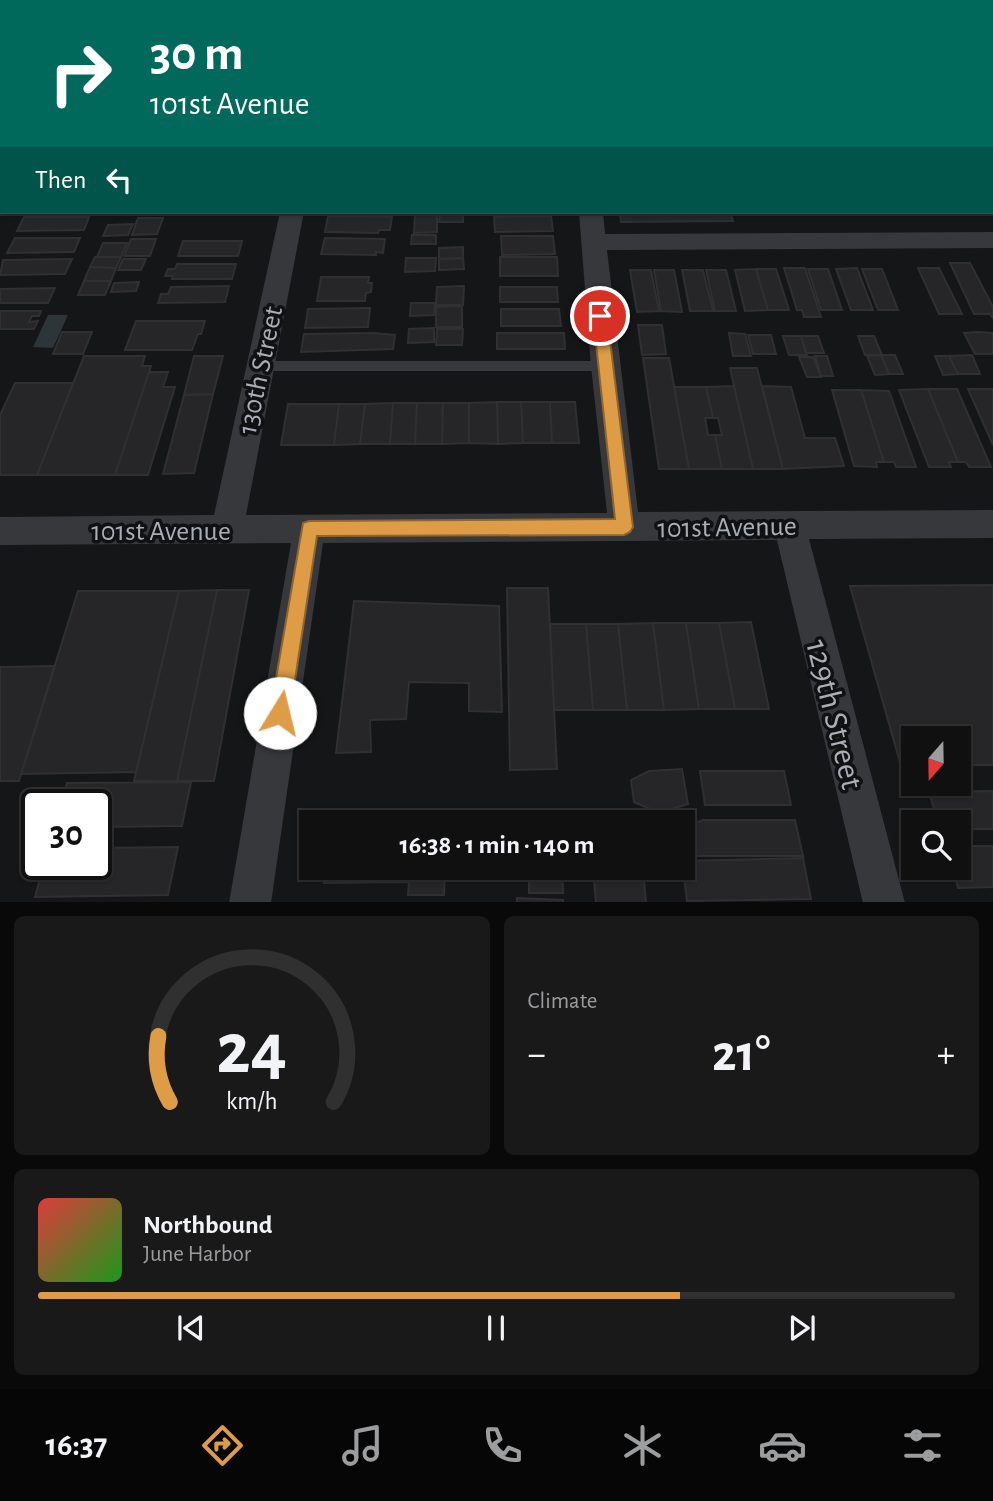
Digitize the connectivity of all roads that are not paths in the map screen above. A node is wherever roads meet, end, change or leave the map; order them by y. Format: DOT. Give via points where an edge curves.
graph roads {
  1 [pos="292,214"];
  2 [pos="590,214"];
  3 [pos="993,240"];
  4 [pos="594,242"];
  5 [pos="260,366"];
  6 [pos="605,366"];
  7 [pos="993,524"];
  8 [pos="789,525"];
  9 [pos="624,527"];
  10 [pos="309,528"];
  11 [pos="227,529"];
  12 [pos="0,531"];
  13 [pos="250,902"];
  14 [pos="884,902"];
  1 -- 5 [label="street, 130th Street"];
  2 -- 4 [label="street"];
  3 -- 4 [label="street"];
  4 -- 6 [label="street"];
  5 -- 6 [label="lane"];
  5 -- 11 [label="street, 130th Street"];
  6 -- 9 [label="street"];
  7 -- 8 [label="street, 101st Avenue"];
  8 -- 9 [label="street, 101st Avenue"];
  8 -- 14 [label="street, 129th Street"];
  9 -- 10 [label="street, 101st Avenue"];
  10 -- 11 [label="street, 101st Avenue"];
  10 -- 13 [label="street"];
  11 -- 12 [label="street, 101st Avenue"];
}
